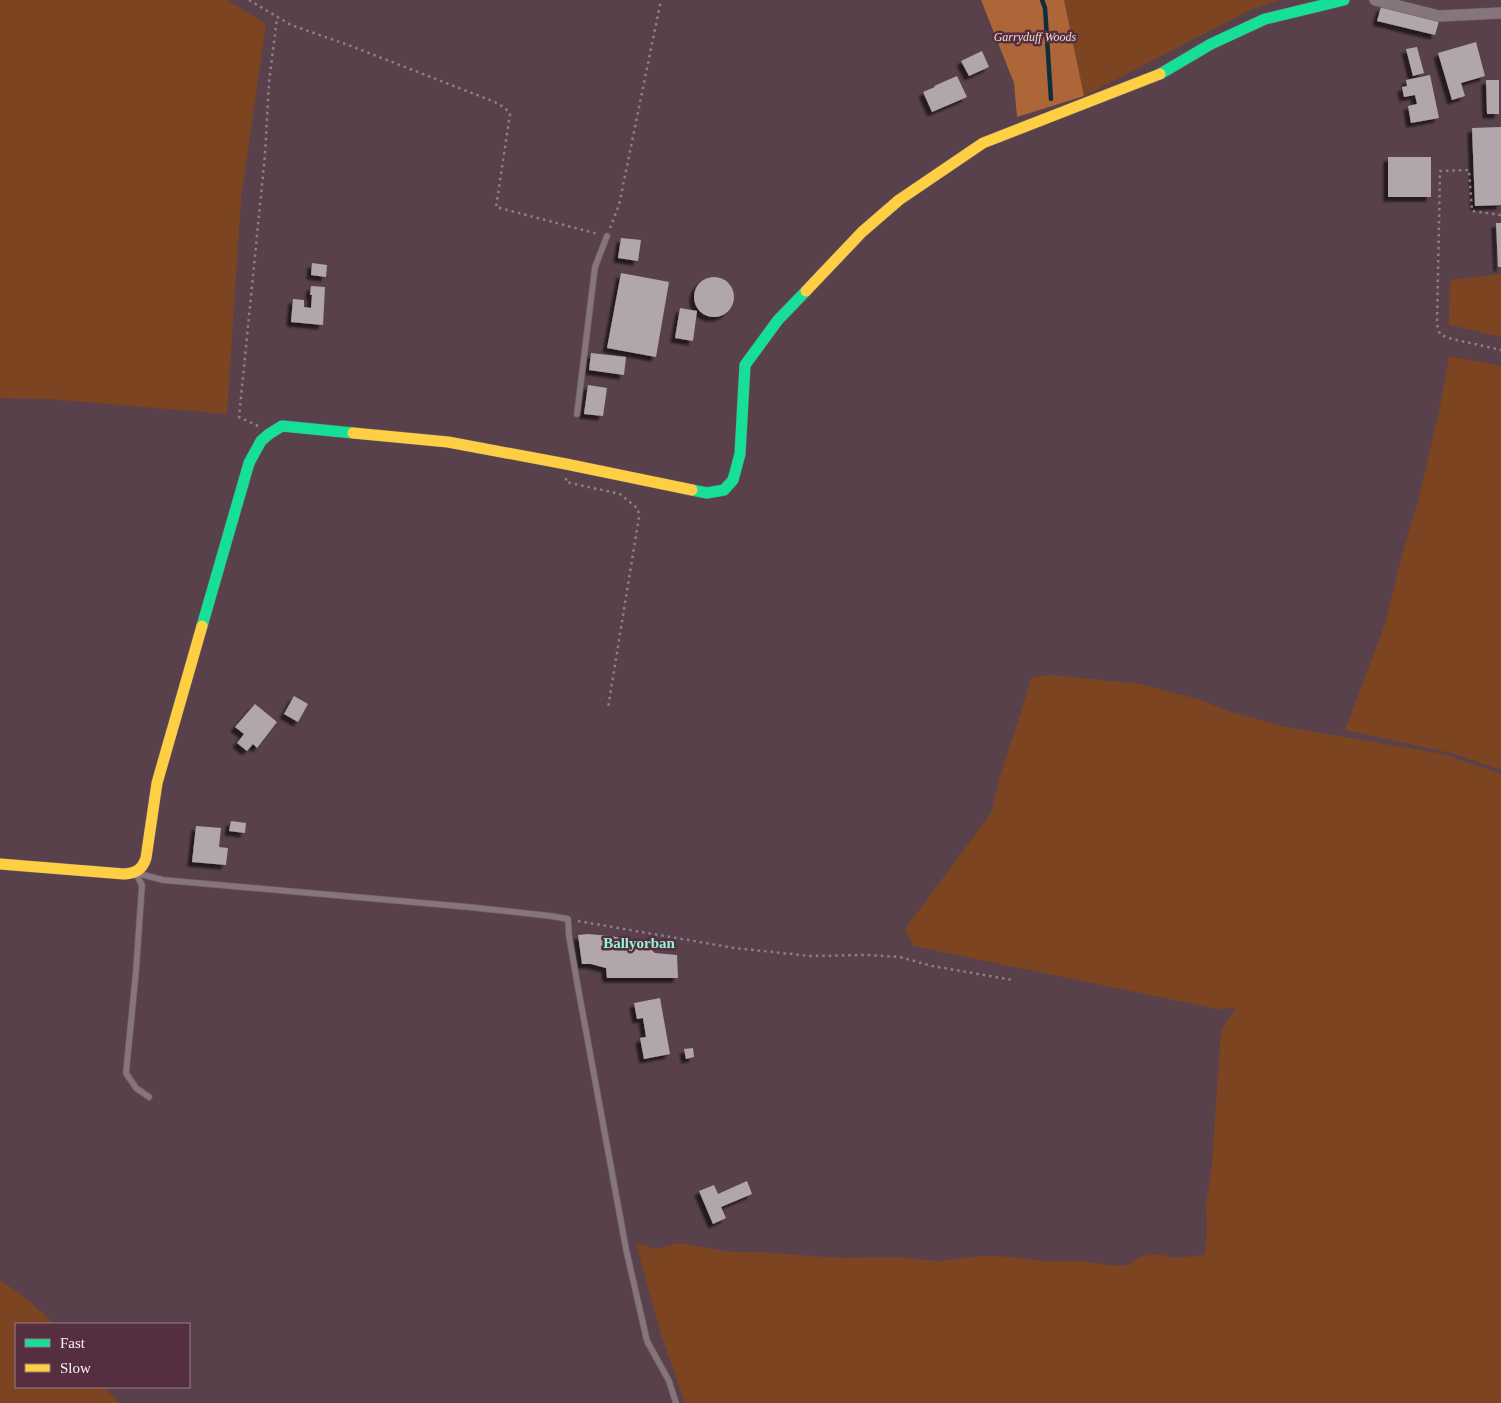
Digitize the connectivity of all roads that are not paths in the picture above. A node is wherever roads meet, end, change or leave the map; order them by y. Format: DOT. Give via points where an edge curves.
graph roads {
  1 [pos="1344,0"];
  2 [pos="1375,0"];
  3 [pos="1501,13"];
  4 [pos="607,236"];
  5 [pos="577,414"];
  6 [pos="0,864"];
  7 [pos="136,873"];
  8 [pos="149,1097"];
  9 [pos="676,1403"];
  1 -- 7 [label="street" via="1265,19 1211,44 1159,75 983,142 899,200 862,232 778,320 745,365 740,454 733,480 724,490 707,493 448,442 282,426 270,432 249,463 158,783 146,858 143,868"];
  2 -- 3 [label="street" via="1439,16"];
  4 -- 5 [label="lane" via="595,267"];
  6 -- 7 [label="street"];
  7 -- 8 [label="lane" via="142,884 126,1073 136,1088"];
  7 -- 9 [label="lane" via="163,880 568,919 626,1249 646,1341 669,1381"];
}
